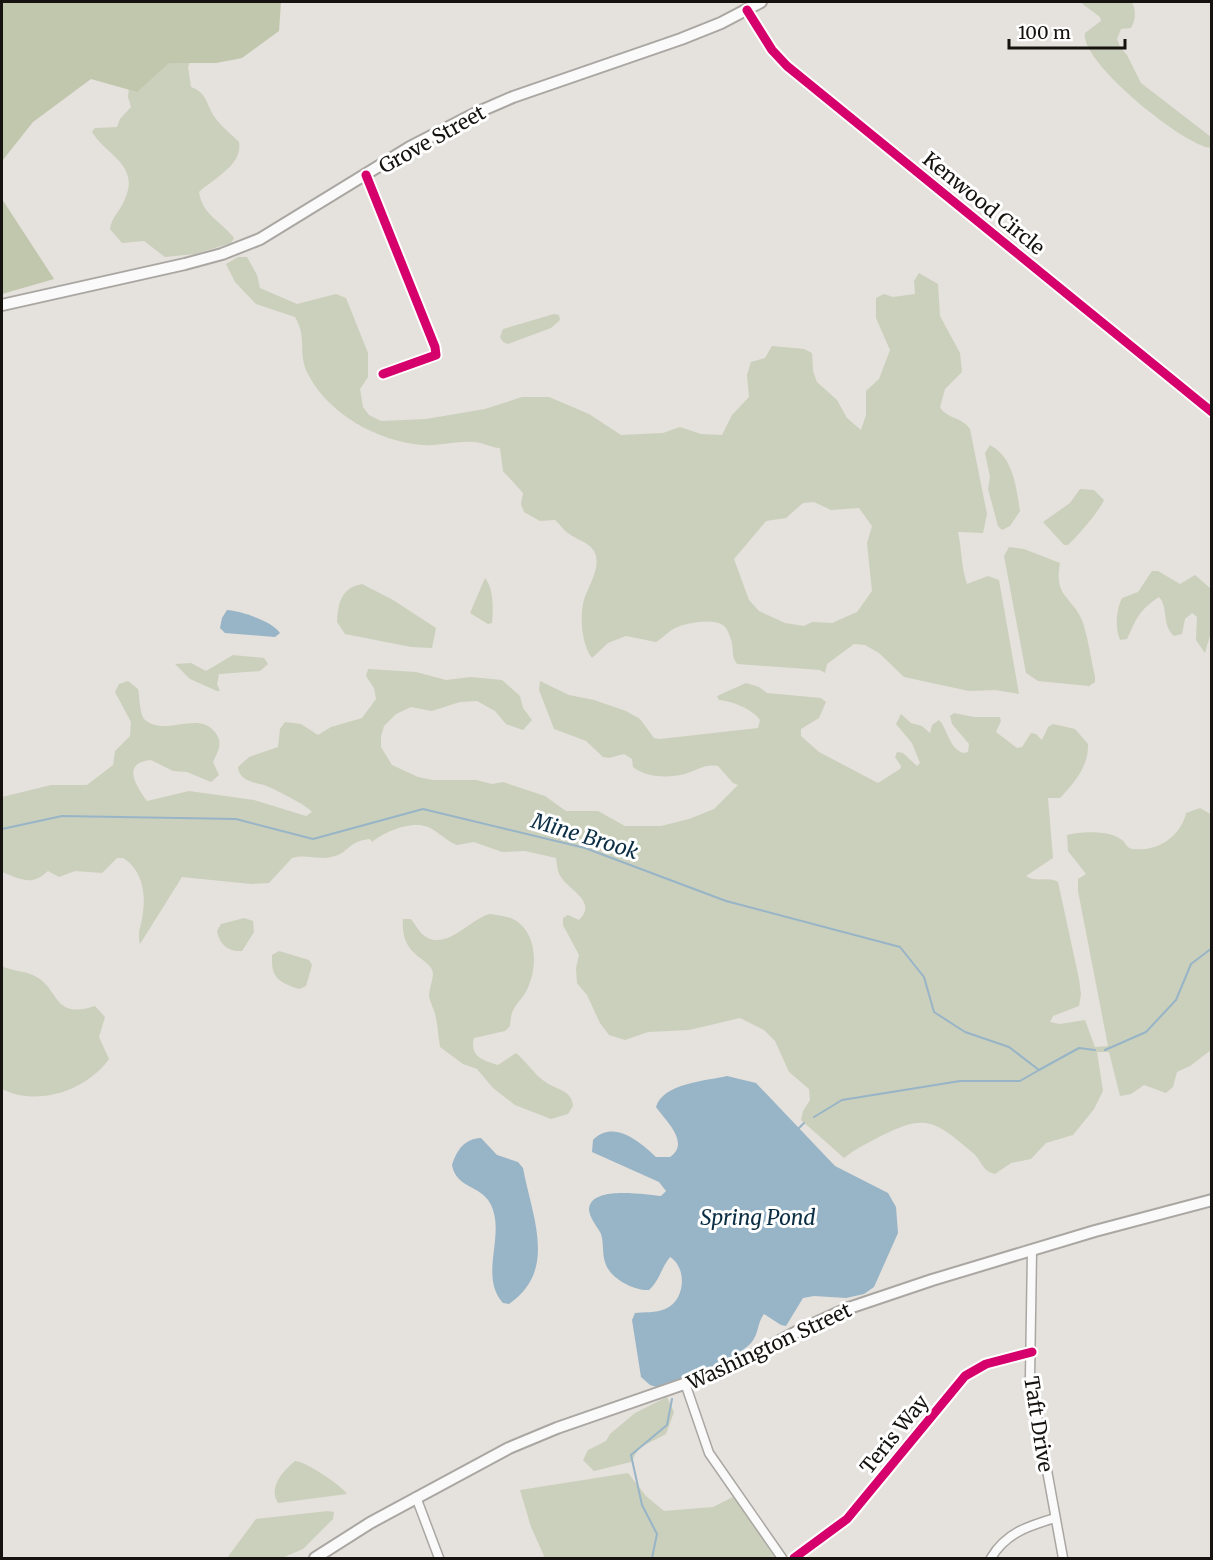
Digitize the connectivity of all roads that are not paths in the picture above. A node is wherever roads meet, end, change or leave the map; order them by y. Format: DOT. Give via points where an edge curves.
graph roads {
  1 [pos="761,2"];
  2 [pos="747,10"];
  3 [pos="366,175"];
  4 [pos="2,305"];
  5 [pos="383,374"];
  6 [pos="1212,412"];
  7 [pos="1212,1200"];
  8 [pos="1032,1251"];
  9 [pos="1032,1352"];
  10 [pos="686,1386"];
  11 [pos="416,1497"];
  12 [pos="1056,1518"];
  13 [pos="315,1558"];
  14 [pos="439,1558"];
  15 [pos="782,1558"];
  16 [pos="794,1558"];
  17 [pos="991,1558"];
  18 [pos="1063,1558"];
  1 -- 2 [label="main road, Grove Street"];
  2 -- 3 [label="main road, Grove Street" via="681,39 485,109 429,136"];
  2 -- 6 [label="street, Kenwood Circle" via="771,50 787,66"];
  3 -- 4 [label="main road, Grove Street" via="260,239 222,254"];
  3 -- 5 [label="street" via="436,355"];
  7 -- 8 [label="main road, Washington Street"];
  8 -- 9 [label="street, Taft Drive"];
  8 -- 10 [label="main road, Washington Street" via="846,1309"];
  9 -- 12 [label="street, Taft Drive" via="1033,1398"];
  9 -- 16 [label="street, Teris Way" via="986,1364 965,1376 847,1519"];
  10 -- 11 [label="main road, Washington Street" via="538,1436"];
  10 -- 15 [label="street" via="715,1462"];
  11 -- 13 [label="main road, Washington Street"];
  11 -- 14 [label="street"];
  12 -- 17 [label="street" via="1015,1532"];
  12 -- 18 [label="street, Taft Drive"];
}
